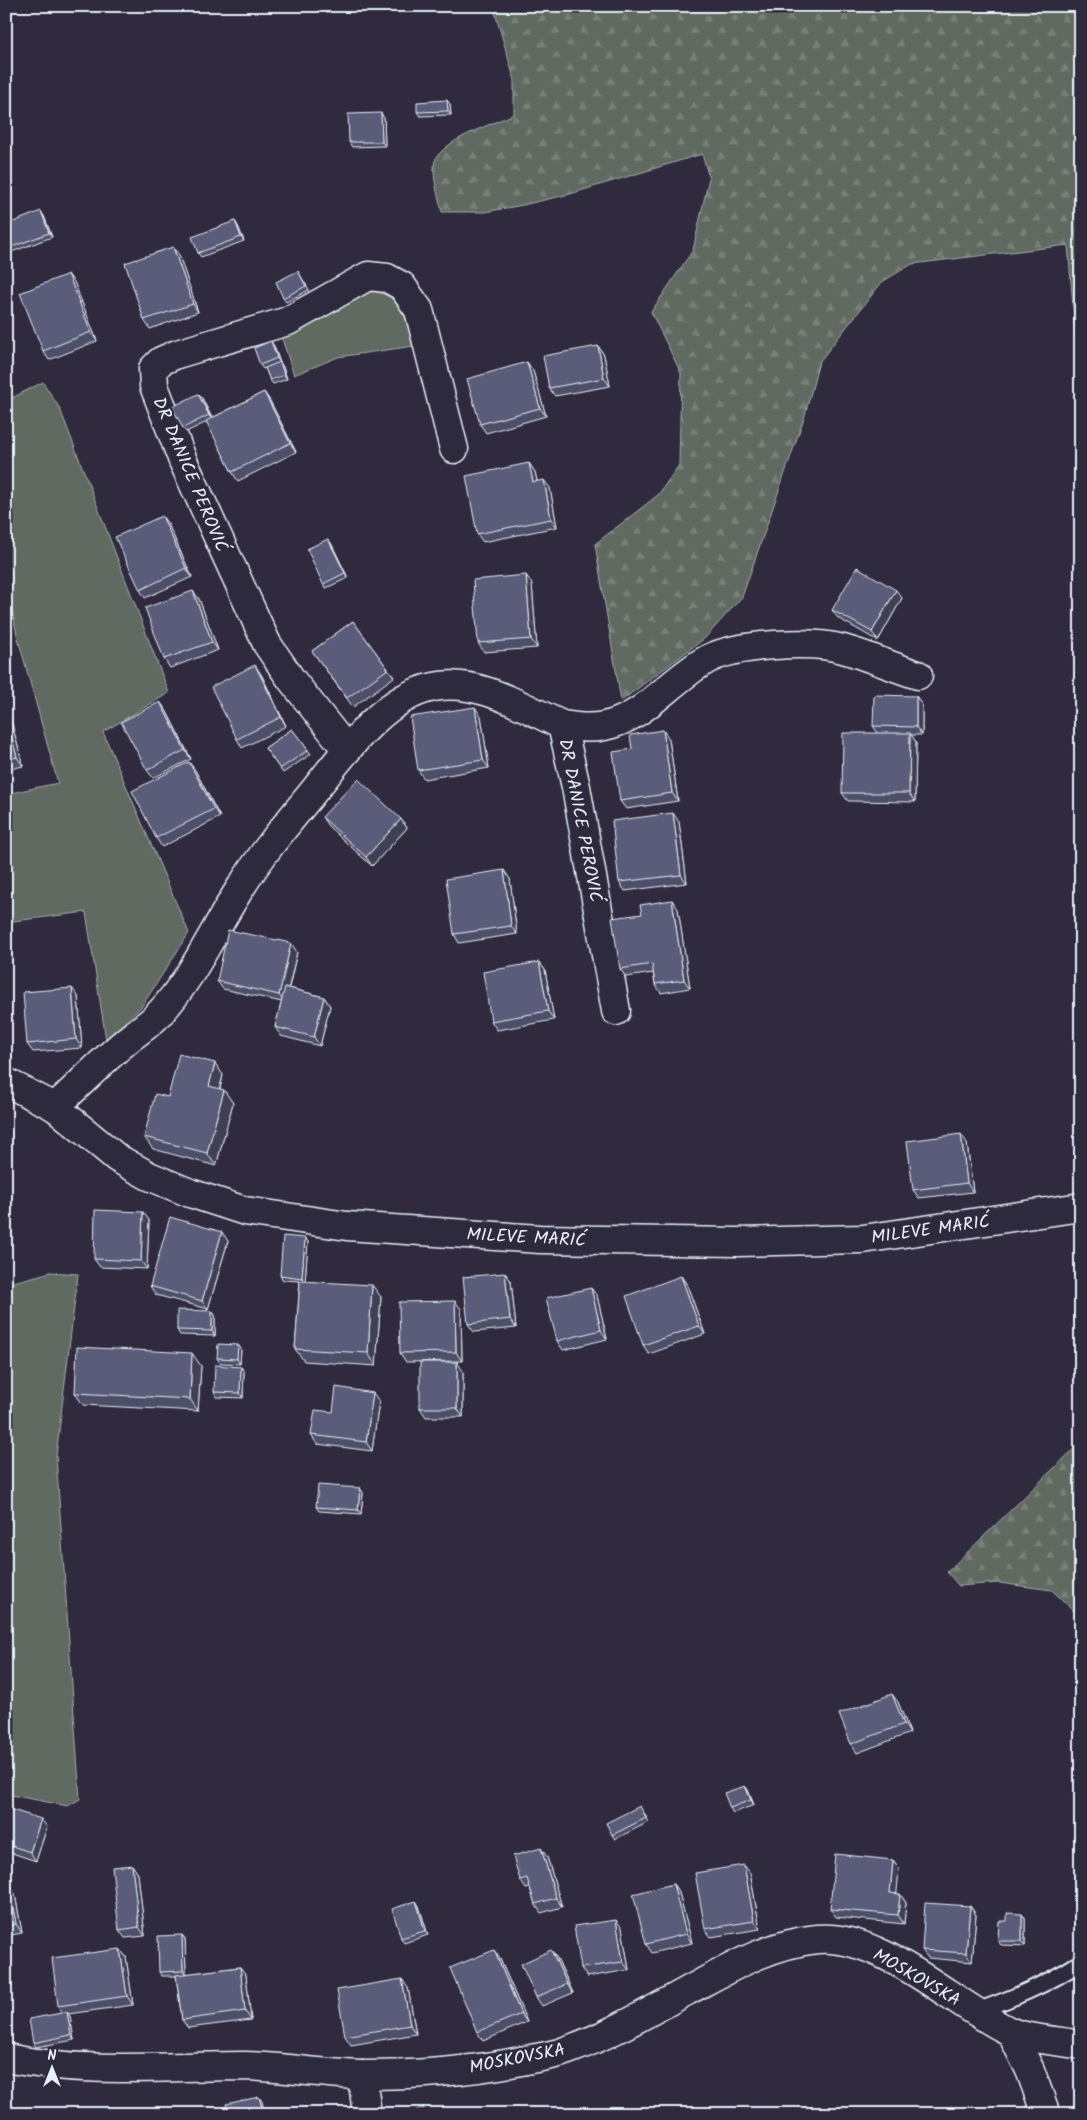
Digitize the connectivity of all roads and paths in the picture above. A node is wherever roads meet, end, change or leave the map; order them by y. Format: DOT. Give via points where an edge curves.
graph roads {
  1 [pos="454,449"];
  2 [pos="918,675"];
  3 [pos="562,725"];
  4 [pos="347,750"];
  5 [pos="616,1010"];
  6 [pos="6,1082"];
  7 [pos="55,1107"];
  8 [pos="1081,1207"];
  9 [pos="1081,1962"];
  10 [pos="977,2011"];
  11 [pos="1011,2032"];
  12 [pos="1081,2045"];
  13 [pos="6,2058"];
  14 [pos="362,2074"];
  15 [pos="367,2114"];
  16 [pos="1046,2114"];
  1 -- 4 [label="street, DR DANICE PEROVIĆ" via="419,310 402,286 386,278 368,276 288,321 177,354 161,361 153,369 154,386 184,461 263,635 291,679"];
  2 -- 3 [label="street" via="841,648 754,646 710,658 641,709 605,726"];
  3 -- 4 [label="street, DR DANICE PEROVIĆ" via="491,693 435,686 399,702 370,724"];
  3 -- 5 [label="street, DR DANICE PEROVIĆ"];
  4 -- 7 [label="street, DR DANICE PEROVIĆ" via="272,843 241,887 184,982 159,1015"];
  6 -- 7 [label="street, MILEVE MARIĆ"];
  7 -- 8 [label="street, MILEVE MARIĆ" via="117,1158 190,1193 245,1211 347,1226 540,1239 737,1242 863,1239"];
  9 -- 10 [label="lane" via="1036,1988"];
  10 -- 11 [label="street, MOSKOVSKA"];
  10 -- 14 [label="street, MOSKOVSKA" via="893,1960 857,1943 818,1939 763,1952 610,2033 561,2052 465,2069"];
  11 -- 12 [label="street, MOSKOVSKA"];
  11 -- 16 [label="street" via="1030,2070"];
  13 -- 14 [label="street, MOSKOVSKA" via="39,2065 88,2069 254,2067"];
  14 -- 15 [label="street"];
}
